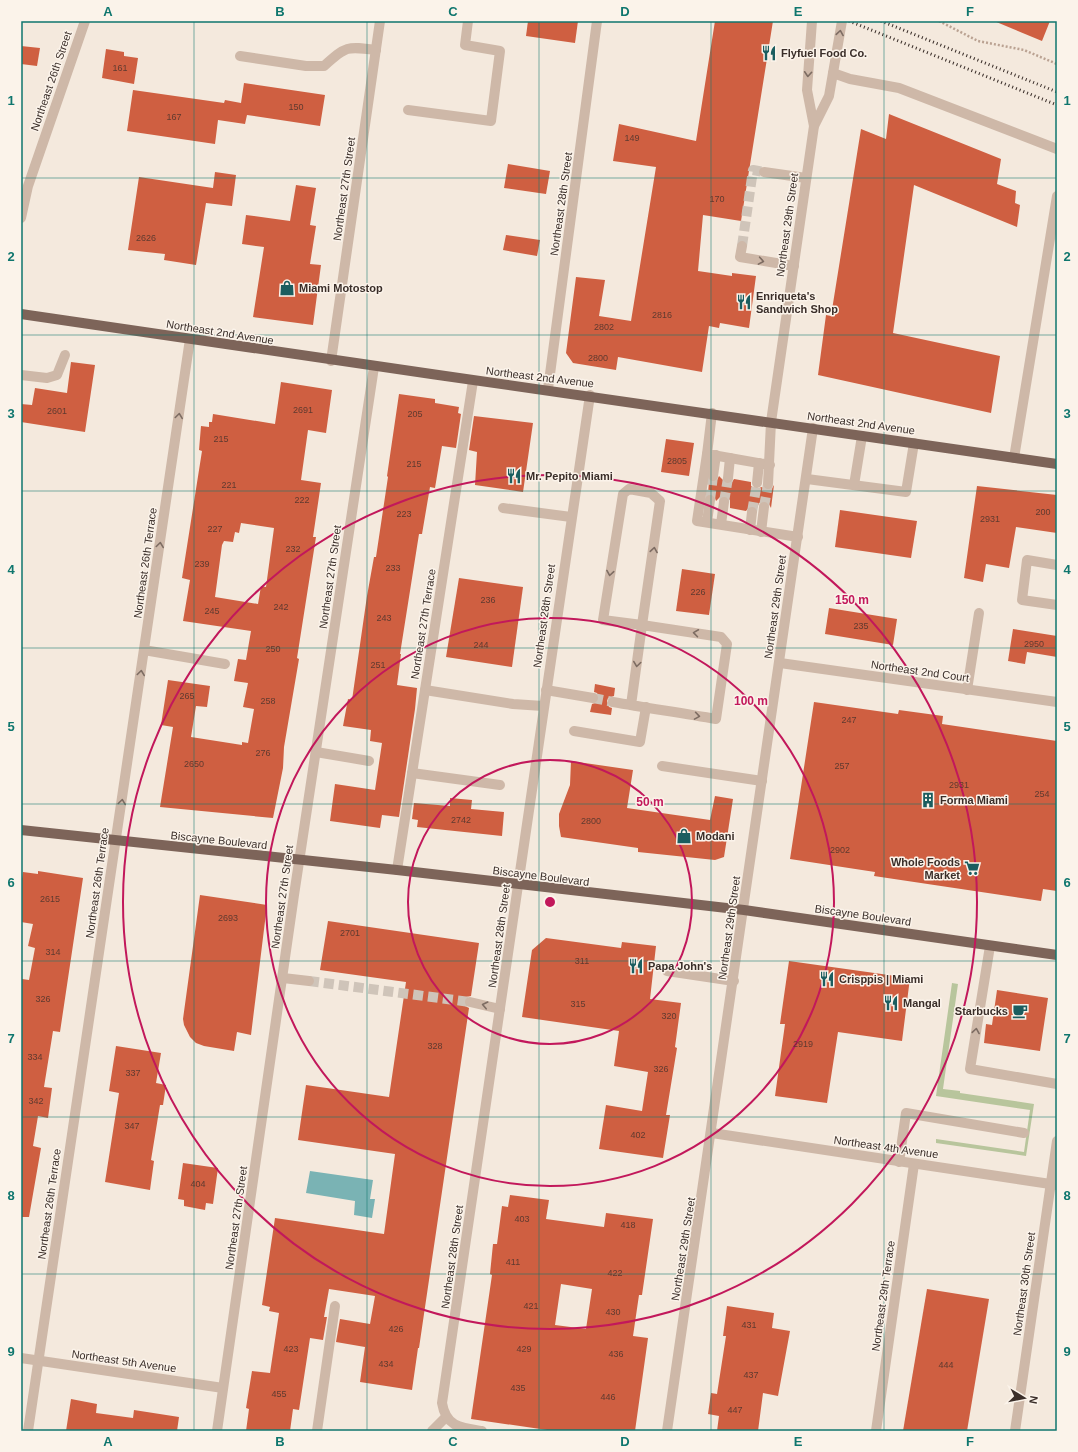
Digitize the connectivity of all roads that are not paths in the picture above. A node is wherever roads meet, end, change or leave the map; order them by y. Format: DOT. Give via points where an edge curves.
graph roads {
  1 [pos="85,21"];
  2 [pos="380,21"];
  3 [pos="468,21"];
  4 [pos="597,21"];
  5 [pos="812,21"];
  6 [pos="842,21"];
  7 [pos="376,50"];
  8 [pos="240,56"];
  9 [pos="833,73"];
  10 [pos="408,110"];
  11 [pos="814,126"];
  12 [pos="1057,149"];
  13 [pos="764,172"];
  14 [pos="806,178"];
  15 [pos="24,185"];
  16 [pos="1057,196"];
  17 [pos="21,218"];
  18 [pos="742,246"];
  19 [pos="794,266"];
  20 [pos="21,314"];
  21 [pos="190,339"];
  22 [pos="65,355"];
  23 [pos="331,361"];
  24 [pos="374,367"];
  25 [pos="21,375"];
  26 [pos="473,381"];
  27 [pos="548,390"];
  28 [pos="590,395"];
  29 [pos="712,413"];
  30 [pos="771,422"];
  31 [pos="813,428"];
  32 [pos="862,436"];
  33 [pos="914,443"];
  34 [pos="711,454"];
  35 [pos="730,458"];
  36 [pos="1014,458"];
  37 [pos="759,463"];
  38 [pos="1057,464"];
  39 [pos="770,465"];
  40 [pos="713,476"];
  41 [pos="728,478"];
  42 [pos="807,479"];
  43 [pos="757,483"];
  44 [pos="768,484"];
  45 [pos="854,485"];
  46 [pos="710,500"];
  47 [pos="724,502"];
  48 [pos="764,507"];
  49 [pos="503,508"];
  50 [pos="752,512"];
  51 [pos="571,517"];
  52 [pos="707,522"];
  53 [pos="721,524"];
  54 [pos="750,530"];
  55 [pos="761,532"];
  56 [pos="798,537"];
  57 [pos="1057,565"];
  58 [pos="1057,605"];
  59 [pos="979,613"];
  60 [pos="642,625"];
  61 [pos="144,650"];
  62 [pos="780,662"];
  63 [pos="225,664"];
  64 [pos="425,690"];
  65 [pos="546,690"];
  66 [pos="967,690"];
  67 [pos="592,698"];
  68 [pos="613,702"];
  69 [pos="1057,702"];
  70 [pos="631,705"];
  71 [pos="543,706"];
  72 [pos="646,707"];
  73 [pos="574,731"];
  74 [pos="316,752"];
  75 [pos="369,761"];
  76 [pos="662,766"];
  77 [pos="412,774"];
  78 [pos="762,781"];
  79 [pos="500,785"];
  80 [pos="21,830"];
  81 [pos="116,840"];
  82 [pos="300,861"];
  83 [pos="397,870"];
  84 [pos="518,886"];
  85 [pos="744,910"];
  86 [pos="990,946"];
  87 [pos="1057,955"];
  88 [pos="667,971"];
  89 [pos="283,978"];
  90 [pos="309,981"];
  91 [pos="734,981"];
  92 [pos="470,1002"];
  93 [pos="500,1009"];
  94 [pos="1057,1084"];
  95 [pos="712,1133"];
  96 [pos="1024,1133"];
  97 [pos="1057,1141"];
  98 [pos="899,1162"];
  99 [pos="914,1164"];
  100 [pos="1054,1184"];
  101 [pos="335,1306"];
  102 [pos="21,1358"];
  103 [pos="38,1360"];
  104 [pos="223,1388"];
  105 [pos="446,1417"];
  106 [pos="28,1431"];
  107 [pos="217,1431"];
  108 [pos="317,1431"];
  109 [pos="432,1431"];
  110 [pos="482,1431"];
  111 [pos="667,1431"];
  112 [pos="876,1431"];
  113 [pos="1015,1431"];
  1 -- 15 [label="street, Northeast 26th Street"];
  2 -- 7 [label="street, Northeast 27th Street"];
  3 -- 10 [label="street" via="465,45 500,50 491,121"];
  4 -- 27 [label="street, Northeast 28th Street"];
  5 -- 11 [label="street, Northeast 29th Street, one-way" via="807,90"];
  9 -- 6 [label="street, Northeast 29th Street, one-way"];
  7 -- 8 [label="street" via="352,46 324,66 306,66"];
  7 -- 23 [label="street, Northeast 27th Street"];
  9 -- 11 [label="street, Northeast 29th Street" via="829,96"];
  9 -- 12 [label="street" via="850,79 899,88"];
  11 -- 14 [label="street, Northeast 29th Street"];
  13 -- 14 [label="street"];
  14 -- 19 [label="street, Northeast 29th Street"];
  15 -- 17 [label="street, Northeast 26th Street"];
  16 -- 36 [label="street"];
  18 -- 19 [label="street, one-way" via="740,257"];
  19 -- 30 [label="street, Northeast 29th Street"];
  20 -- 21 [label="main road, Northeast 2nd Avenue"];
  21 -- 23 [label="main road, Northeast 2nd Avenue"];
  61 -- 21 [label="street, Northeast 26th Terrace, one-way"];
  22 -- 25 [label="street" via="57,375 47,378"];
  23 -- 24 [label="main road, Northeast 2nd Avenue"];
  24 -- 26 [label="main road, Northeast 2nd Avenue"];
  24 -- 74 [label="street, Northeast 27th Street"];
  26 -- 27 [label="main road, Northeast 2nd Avenue"];
  26 -- 64 [label="street, Northeast 27th Terrace"];
  27 -- 28 [label="main road, Northeast 2nd Avenue"];
  28 -- 29 [label="main road, Northeast 2nd Avenue"];
  28 -- 51 [label="street, Northeast 28th Street"];
  29 -- 30 [label="main road, Northeast 2nd Avenue"];
  29 -- 34 [label="street"];
  30 -- 31 [label="main road, Northeast 2nd Avenue"];
  30 -- 39 [label="street, Northeast 29th Street"];
  31 -- 32 [label="main road, Northeast 2nd Avenue"];
  31 -- 42 [label="street, Northeast 29th Street"];
  32 -- 33 [label="main road, Northeast 2nd Avenue"];
  32 -- 45 [label="street"];
  33 -- 36 [label="main road, Northeast 2nd Avenue"];
  33 -- 45 [label="street" via="906,492"];
  34 -- 35 [label="street"];
  34 -- 40 [label="street"];
  34 -- 52 [label="street" via="697,521"];
  35 -- 37 [label="street"];
  35 -- 41 [label="street"];
  36 -- 38 [label="main road, Northeast 2nd Avenue"];
  37 -- 39 [label="street"];
  37 -- 43 [label="street"];
  39 -- 44 [label="street, Northeast 29th Street"];
  42 -- 45 [label="street"];
  42 -- 56 [label="street, Northeast 29th Street"];
  46 -- 52 [label="street"];
  47 -- 53 [label="street"];
  48 -- 55 [label="street"];
  49 -- 51 [label="street"];
  50 -- 54 [label="street"];
  51 -- 65 [label="street, Northeast 28th Street"];
  52 -- 53 [label="street"];
  53 -- 54 [label="street"];
  54 -- 55 [label="street"];
  55 -- 56 [label="street"];
  56 -- 62 [label="street, Northeast 29th Street"];
  57 -- 58 [label="street" via="1027,560 1022,600"];
  59 -- 66 [label="street"];
  60 -- 60 [label="street, one-way" via="660,501 651,493 629,489 623,494 603,620"];
  60 -- 70 [label="street, one-way"];
  72 -- 60 [label="street, one-way" via="716,719 727,644 721,637"];
  61 -- 63 [label="street"];
  81 -- 61 [label="street, Northeast 26th Terrace, one-way"];
  62 -- 66 [label="street, Northeast 2nd Court"];
  62 -- 78 [label="street, Northeast 29th Street"];
  64 -- 71 [label="street" via="513,704"];
  64 -- 77 [label="street, Northeast 27th Terrace"];
  65 -- 67 [label="street"];
  65 -- 71 [label="street, Northeast 28th Street"];
  66 -- 69 [label="street, Northeast 2nd Court"];
  68 -- 70 [label="street"];
  70 -- 72 [label="street"];
  71 -- 84 [label="street, Northeast 28th Street"];
  72 -- 73 [label="street" via="640,742"];
  74 -- 75 [label="street"];
  74 -- 82 [label="street, Northeast 27th Street"];
  76 -- 78 [label="street"];
  77 -- 79 [label="street"];
  77 -- 83 [label="street, Northeast 27th Terrace"];
  78 -- 85 [label="street, Northeast 29th Street"];
  80 -- 81 [label="main road, Biscayne Boulevard"];
  81 -- 82 [label="main road, Biscayne Boulevard"];
  81 -- 103 [label="street, Northeast 26th Terrace"];
  82 -- 83 [label="main road, Biscayne Boulevard"];
  82 -- 89 [label="street, Northeast 27th Street"];
  83 -- 84 [label="main road, Biscayne Boulevard"];
  84 -- 85 [label="main road, Biscayne Boulevard"];
  84 -- 93 [label="street, Northeast 28th Street"];
  85 -- 86 [label="main road, Biscayne Boulevard"];
  85 -- 91 [label="street, Northeast 29th Street"];
  86 -- 87 [label="main road, Biscayne Boulevard"];
  94 -- 86 [label="street, one-way" via="970,1069"];
  88 -- 91 [label="street"];
  89 -- 90 [label="street"];
  89 -- 104 [label="street, Northeast 27th Street"];
  91 -- 95 [label="street, Northeast 29th Street"];
  93 -- 92 [label="street, one-way"];
  93 -- 105 [label="street, Northeast 28th Street" via="442,1403"];
  95 -- 98 [label="street, Northeast 4th Avenue"];
  95 -- 111 [label="street, Northeast 29th Street"];
  96 -- 98 [label="street" via="906,1114"];
  97 -- 100 [label="street, Northeast 30th Street"];
  98 -- 99 [label="street, Northeast 4th Avenue"];
  99 -- 100 [label="street, Northeast 4th Avenue"];
  99 -- 112 [label="street, Northeast 29th Terrace"];
  100 -- 113 [label="street, Northeast 30th Street"];
  101 -- 108 [label="street"];
  102 -- 103 [label="street, Northeast 5th Avenue"];
  103 -- 104 [label="street, Northeast 5th Avenue"];
  103 -- 106 [label="street, Northeast 26th Terrace"];
  104 -- 107 [label="street, Northeast 27th Street"];
  105 -- 109 [label="street"];
  105 -- 110 [label="street" via="458,1426"];
}
